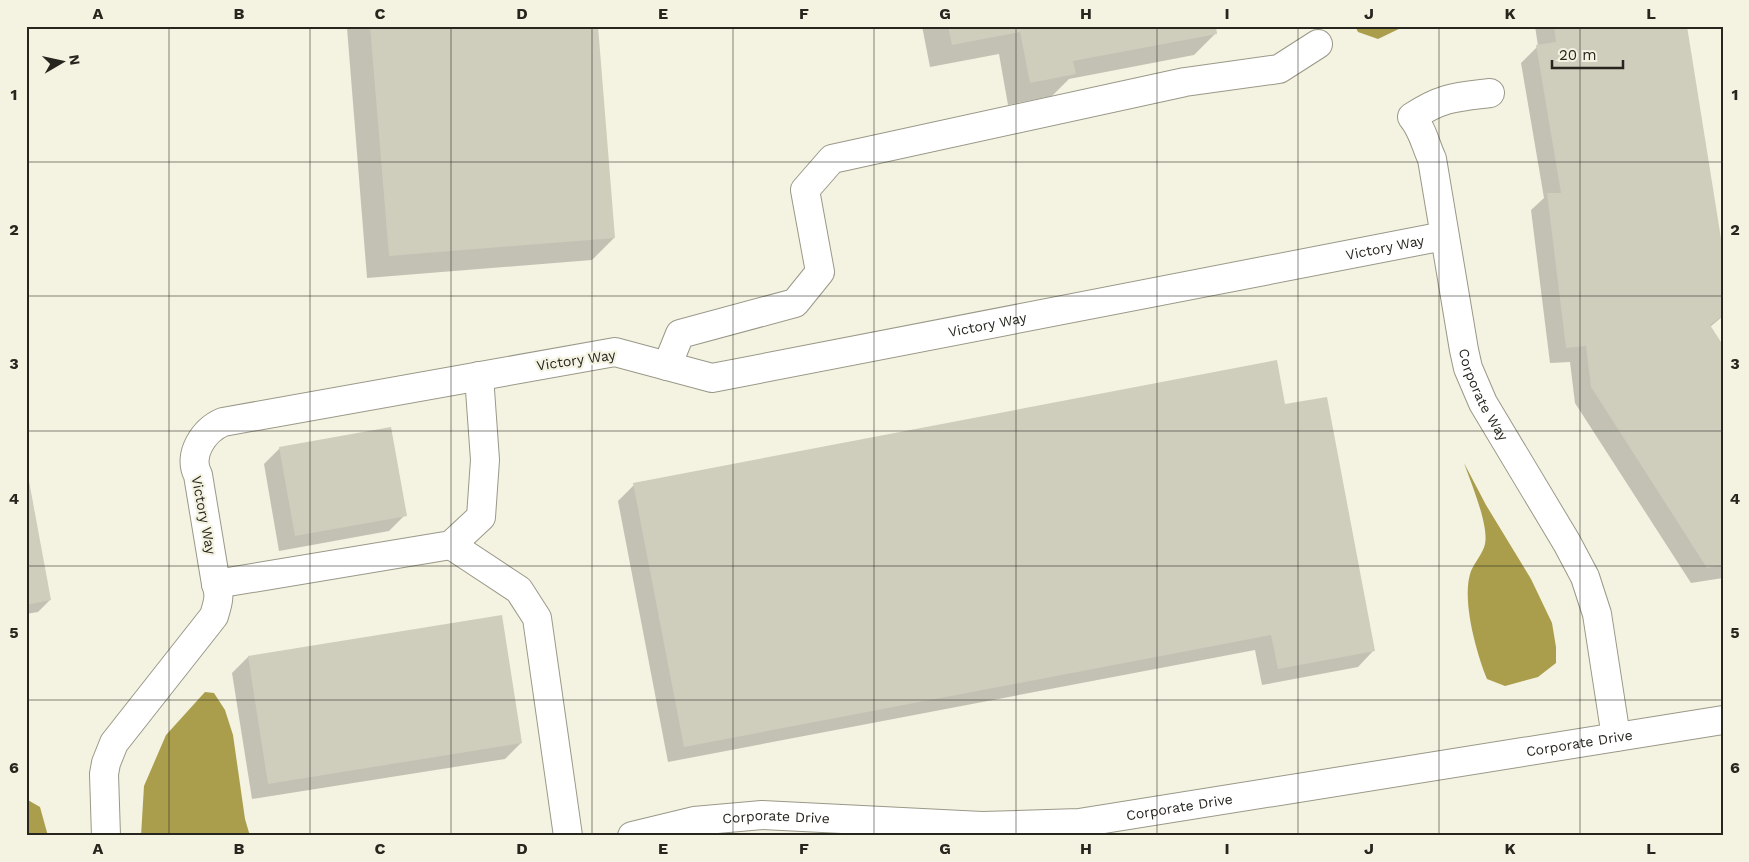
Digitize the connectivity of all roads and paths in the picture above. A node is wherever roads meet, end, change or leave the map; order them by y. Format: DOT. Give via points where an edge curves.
graph roads {
  1 [pos="1318,44"];
  2 [pos="1490,93"];
  3 [pos="1444,236"];
  4 [pos="666,366"];
  5 [pos="479,376"];
  6 [pos="451,545"];
  7 [pos="216,584"];
  8 [pos="1723,720"];
  9 [pos="1616,737"];
  10 [pos="106,836"];
  11 [pos="568,836"];
  12 [pos="632,836"];
  1 -- 4 [label="street" via="1279,69 1185,82 832,159 805,190 820,272 795,303 680,334"];
  2 -- 3 [label="street, Corporate Way" via="1443,100 1412,117 1425,137 1432,159"];
  3 -- 4 [label="street, Victory Way" via="712,378"];
  3 -- 9 [label="street, Corporate Way" via="1464,350 1475,386 1567,542 1588,586 1597,614"];
  4 -- 5 [label="street, Victory Way" via="615,352"];
  5 -- 6 [label="street" via="485,460 481,517"];
  5 -- 7 [label="street, Victory Way" via="228,420 213,427 199,444 195,465"];
  6 -- 7 [label="street"];
  6 -- 11 [label="street" via="519,590 537,618"];
  7 -- 10 [label="street, Victory Way" via="219,601 214,616 114,743 104,774"];
  8 -- 9 [label="street, Corporate Drive"];
  9 -- 12 [label="street, Corporate Drive" via="1079,823 982,826 762,815 694,821"];
}
